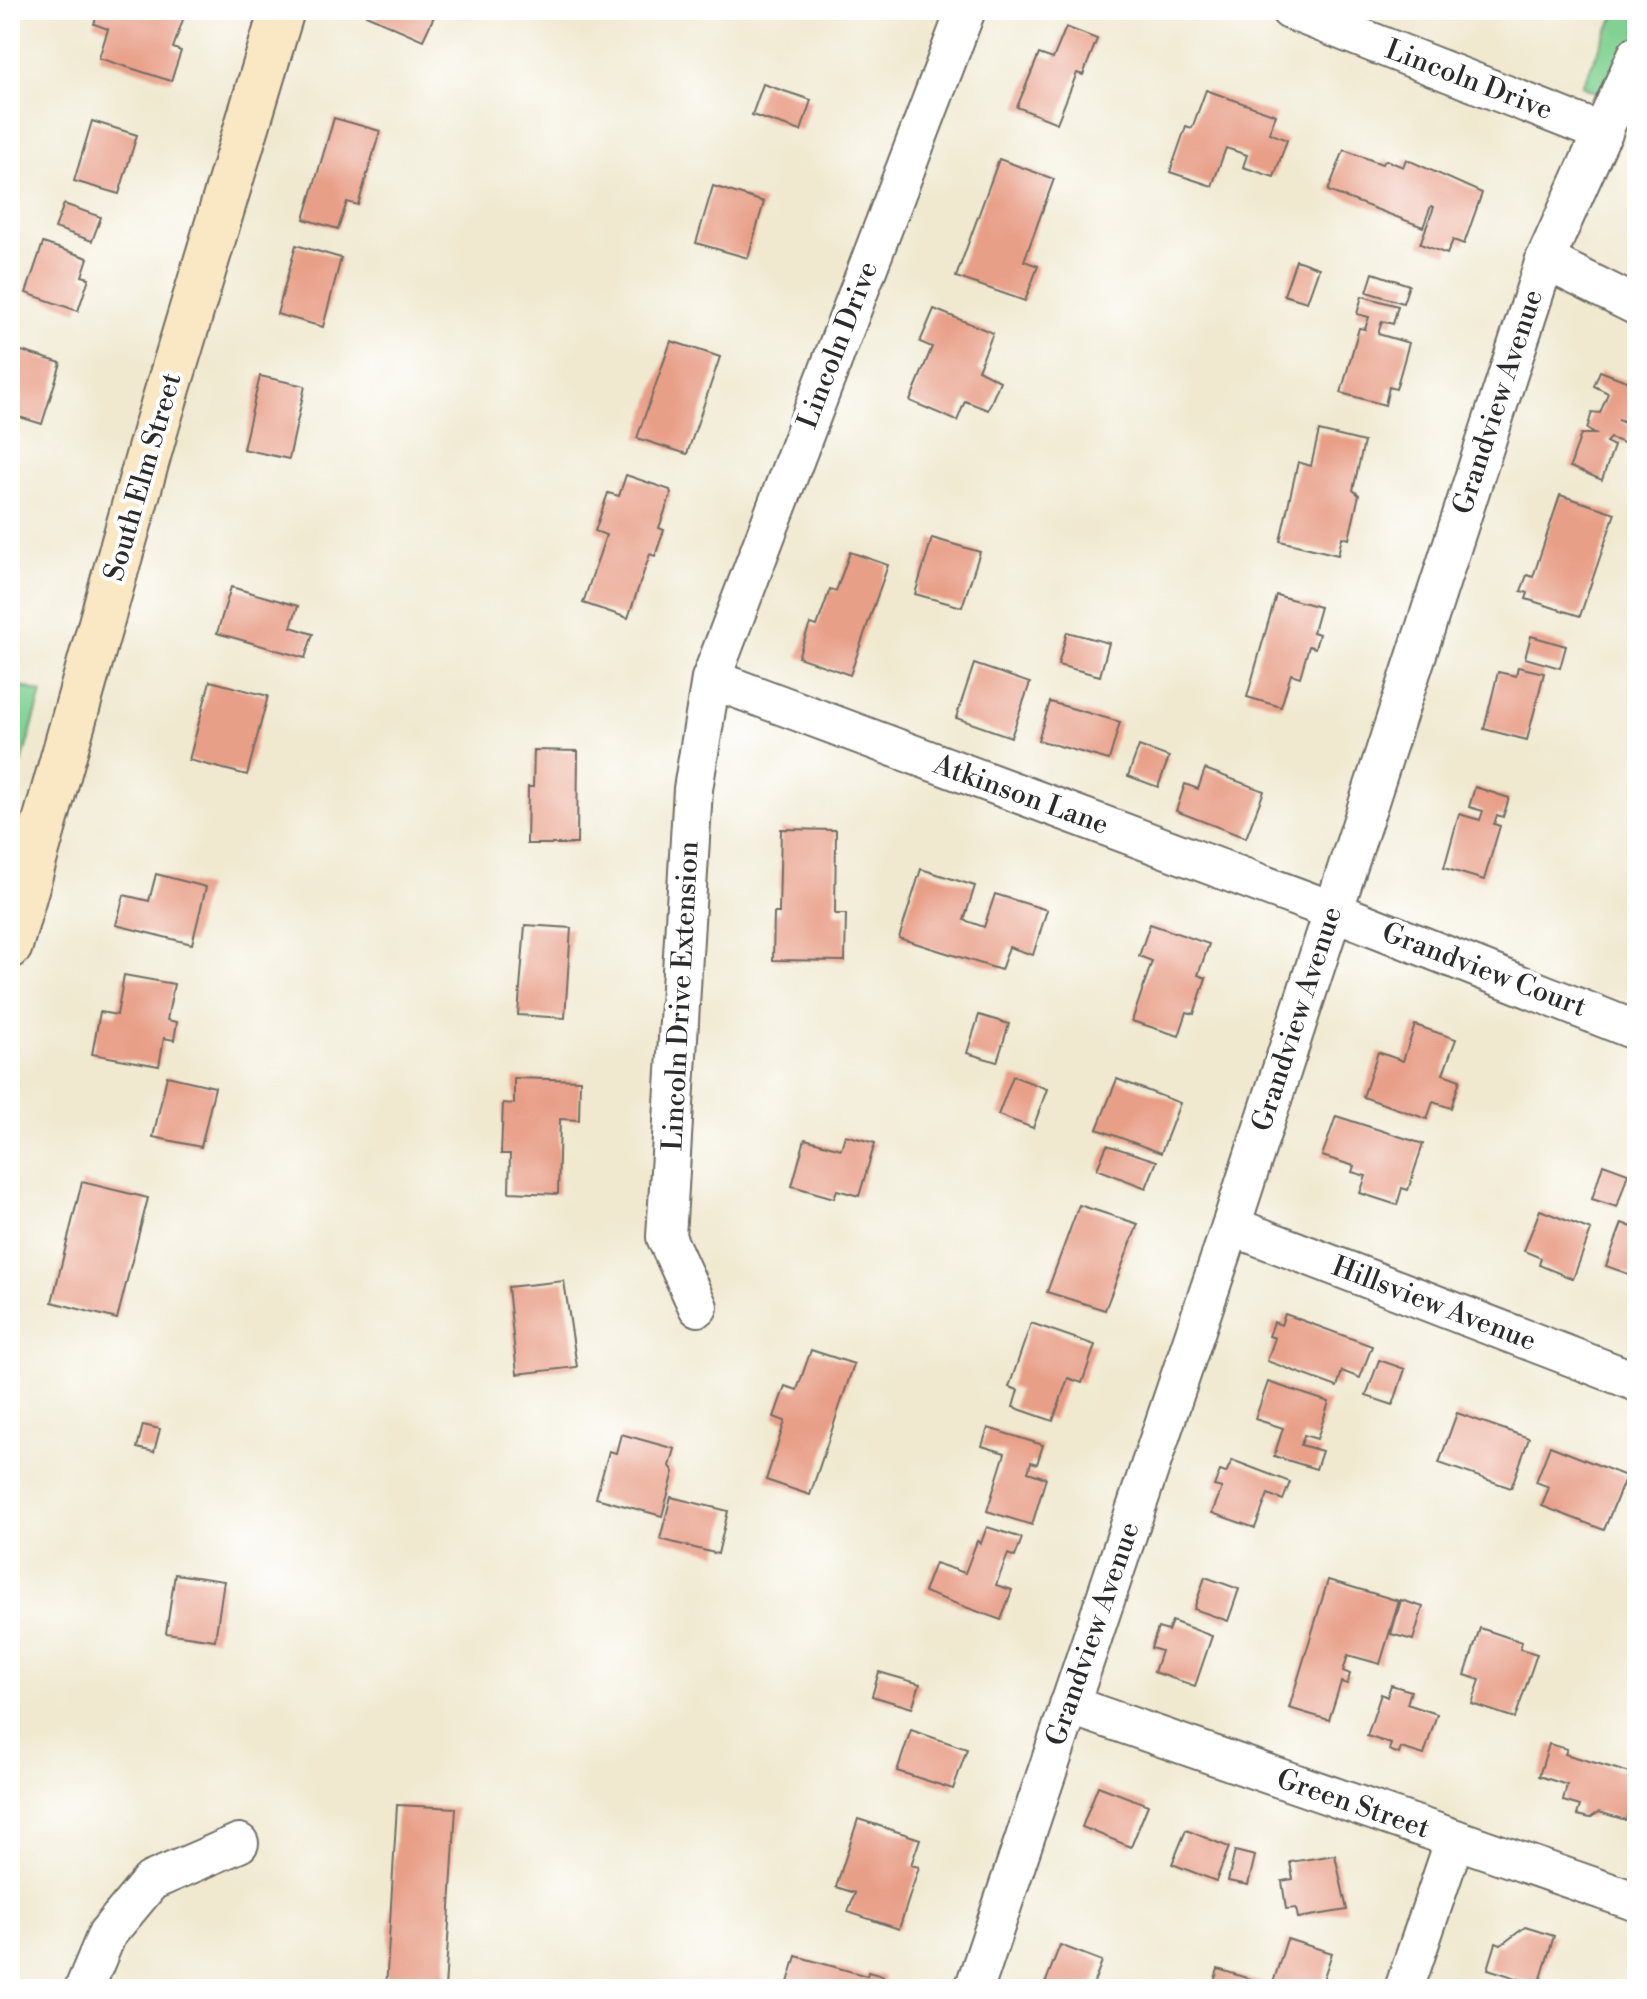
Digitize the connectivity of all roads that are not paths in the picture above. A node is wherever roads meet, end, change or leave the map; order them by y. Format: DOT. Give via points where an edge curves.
graph roads {
  1 [pos="282,10"];
  2 [pos="966,10"];
  3 [pos="1290,10"];
  4 [pos="1637,55"];
  5 [pos="1603,133"];
  6 [pos="1545,260"];
  7 [pos="1637,306"];
  8 [pos="711,679"];
  9 [pos="1331,910"];
  10 [pos="10,946"];
  11 [pos="1637,1031"];
  12 [pos="1231,1226"];
  13 [pos="698,1307"];
  14 [pos="1637,1382"];
  15 [pos="1069,1705"];
  16 [pos="1455,1839"];
  17 [pos="239,1843"];
  18 [pos="1637,1902"];
  19 [pos="84,1989"];
  20 [pos="974,1989"];
  21 [pos="1404,1989"];
  1 -- 10 [label="main road, South Elm Street" via="156,428"];
  2 -- 8 [label="street, Lincoln Drive"];
  3 -- 5 [label="street, Lincoln Drive"];
  4 -- 5 [label="street, Grandview Avenue"];
  5 -- 6 [label="street, Grandview Avenue"];
  6 -- 7 [label="street"];
  6 -- 9 [label="street, Grandview Avenue"];
  8 -- 9 [label="street, Atkinson Lane"];
  8 -- 13 [label="street, Lincoln Drive Extension" via="693,789 666,1237"];
  9 -- 11 [label="street, Grandview Court"];
  9 -- 12 [label="street, Grandview Avenue"];
  12 -- 14 [label="street, Hillsview Avenue"];
  12 -- 15 [label="street, Grandview Avenue"];
  15 -- 16 [label="street, Green Street"];
  15 -- 20 [label="street, Grandview Avenue"];
  16 -- 18 [label="street, Green Street"];
  16 -- 21 [label="street"];
  17 -- 19 [label="street" via="151,1881 107,1934"];
}
